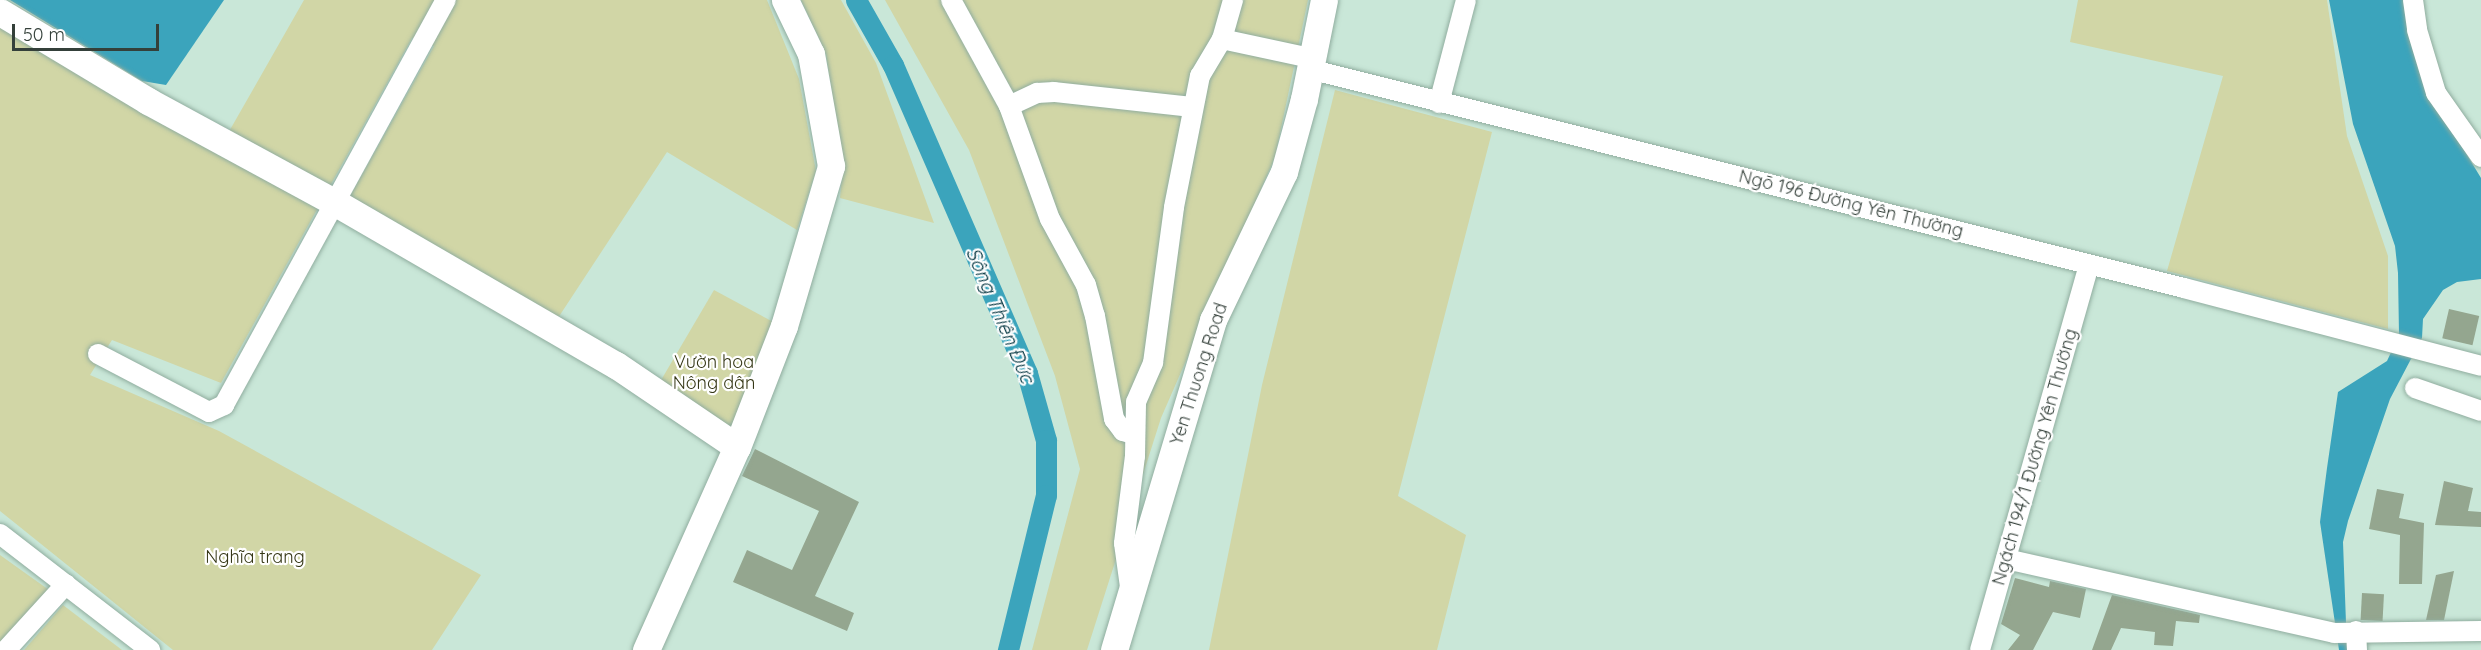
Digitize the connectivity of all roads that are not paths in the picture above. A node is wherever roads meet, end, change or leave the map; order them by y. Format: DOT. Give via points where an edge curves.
graph roads {
  1 [pos="446,0"];
  2 [pos="785,0"];
  3 [pos="951,0"];
  4 [pos="1233,0"];
  5 [pos="1324,0"];
  6 [pos="1466,0"];
  7 [pos="2413,0"];
  8 [pos="0,12"];
  9 [pos="1222,39"];
  10 [pos="1310,64"];
  11 [pos="1439,103"];
  12 [pos="1009,106"];
  13 [pos="1191,107"];
  14 [pos="2481,158"];
  15 [pos="336,203"];
  16 [pos="2089,265"];
  17 [pos="98,354"];
  18 [pos="2481,366"];
  19 [pos="2415,388"];
  20 [pos="2481,411"];
  21 [pos="1133,434"];
  22 [pos="737,447"];
  23 [pos="0,534"];
  24 [pos="2006,559"];
  25 [pos="66,584"];
  26 [pos="1130,586"];
  27 [pos="2481,631"];
  28 [pos="2345,638"];
  29 [pos="6,650"];
  30 [pos="150,650"];
  31 [pos="646,650"];
  32 [pos="1114,650"];
  33 [pos="1980,650"];
  1 -- 15 [label="street"];
  2 -- 22 [label="street" via="811,54 831,166 784,326"];
  3 -- 12 [label="street"];
  4 -- 9 [label="street"];
  5 -- 10 [label="street, Yen Thuong Road"];
  6 -- 11 [label="street"];
  7 -- 14 [label="street" via="2417,30 2436,93"];
  8 -- 15 [label="street" via="148,101"];
  9 -- 10 [label="street, Ngõ 196 Đường Yên Thường"];
  9 -- 13 [label="street" via="1200,76"];
  10 -- 11 [label="street, Ngõ 196 Đường Yên Thường"];
  10 -- 26 [label="street, Yen Thuong Road" via="1284,172 1213,320 1184,407 1165,485"];
  11 -- 16 [label="street, Ngõ 196 Đường Yên Thường"];
  12 -- 13 [label="street" via="1037,93 1054,92"];
  12 -- 21 [label="street" via="1050,219 1086,285 1113,419 1123,431"];
  13 -- 21 [label="street" via="1161,317 1152,363 1136,402"];
  15 -- 17 [label="street" via="224,405 209,412"];
  15 -- 22 [label="street" via="616,365"];
  16 -- 18 [label="street, Ngõ 196 Đường Yên Thường"];
  16 -- 24 [label="street, Ngách 194/1 Đường Yên Thường"];
  19 -- 20 [label="street"];
  21 -- 26 [label="street" via="1135,456 1124,543"];
  22 -- 31 [label="street"];
  23 -- 25 [label="street"];
  24 -- 28 [label="street"];
  24 -- 33 [label="street, Ngách 194/1 Đường Yên Thường"];
  25 -- 29 [label="street"];
  25 -- 30 [label="street"];
  26 -- 32 [label="street, Yen Thuong Road"];
  27 -- 28 [label="street"];
}
